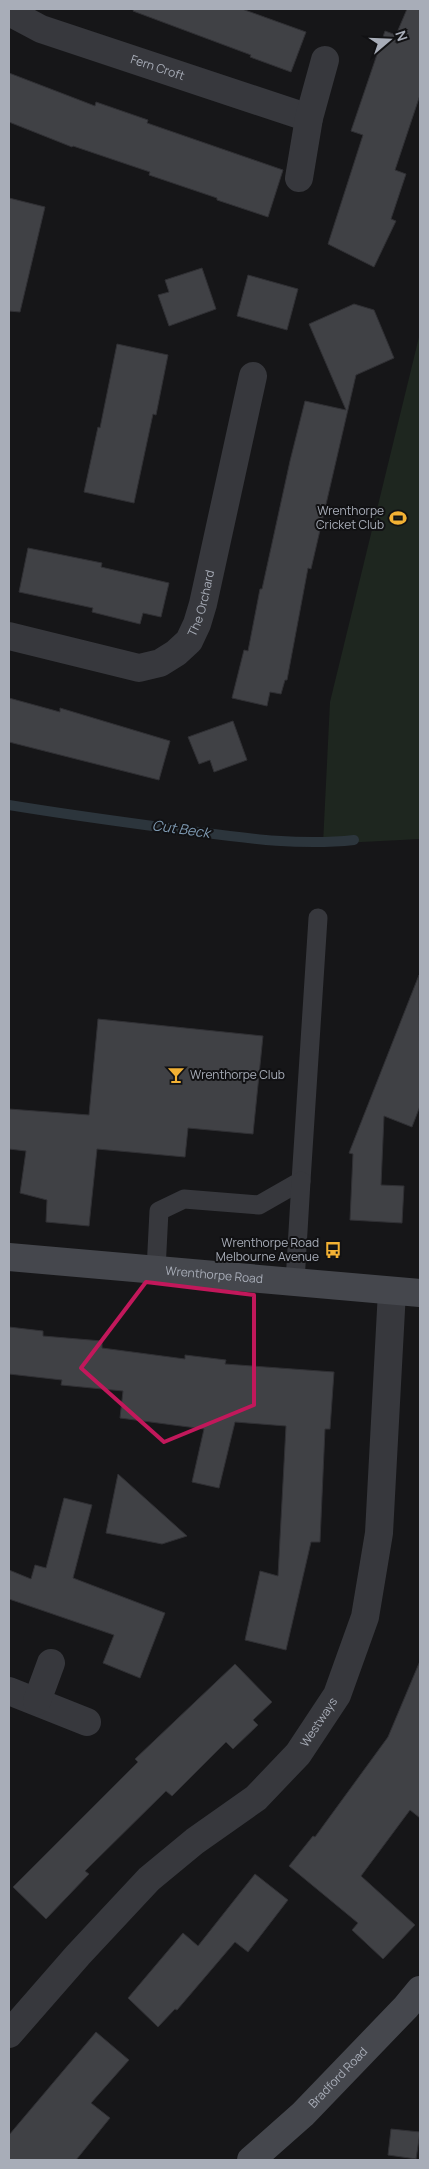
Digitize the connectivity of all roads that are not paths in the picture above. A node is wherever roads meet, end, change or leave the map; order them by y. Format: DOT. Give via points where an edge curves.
graph roads {
  1 [pos="9,12"];
  2 [pos="325,60"];
  3 [pos="309,118"];
  4 [pos="299,178"];
  5 [pos="253,376"];
  6 [pos="9,636"];
  7 [pos="318,918"];
  8 [pos="300,1181"];
  9 [pos="9,1257"];
  10 [pos="156,1270"];
  11 [pos="295,1282"];
  12 [pos="392,1290"];
  13 [pos="420,1293"];
  14 [pos="51,1663"];
  15 [pos="9,1691"];
  16 [pos="37,1701"];
  17 [pos="87,1722"];
  18 [pos="420,1990"];
  19 [pos="9,2034"];
  20 [pos="251,2160"];
  1 -- 3 [label="street, Fern Croft" via="41,29"];
  2 -- 3 [label="street"];
  3 -- 4 [label="street"];
  5 -- 6 [label="street, The Orchard" via="203,604 189,641 160,663 139,668"];
  7 -- 8 [label="lane"];
  8 -- 10 [label="lane" via="259,1205 184,1199 159,1212"];
  8 -- 11 [label="lane"];
  9 -- 10 [label="street, Wrenthorpe Road"];
  10 -- 11 [label="street, Wrenthorpe Road"];
  11 -- 12 [label="street, Wrenthorpe Road"];
  12 -- 13 [label="street, Wrenthorpe Road"];
  12 -- 19 [label="street, Westways" via="379,1533 365,1617 337,1695 298,1754 256,1798 195,1841 149,1880"];
  14 -- 16 [label="street"];
  15 -- 16 [label="street"];
  16 -- 17 [label="street"];
  18 -- 20 [label="street, Bradford Road" via="303,2114"];
}
